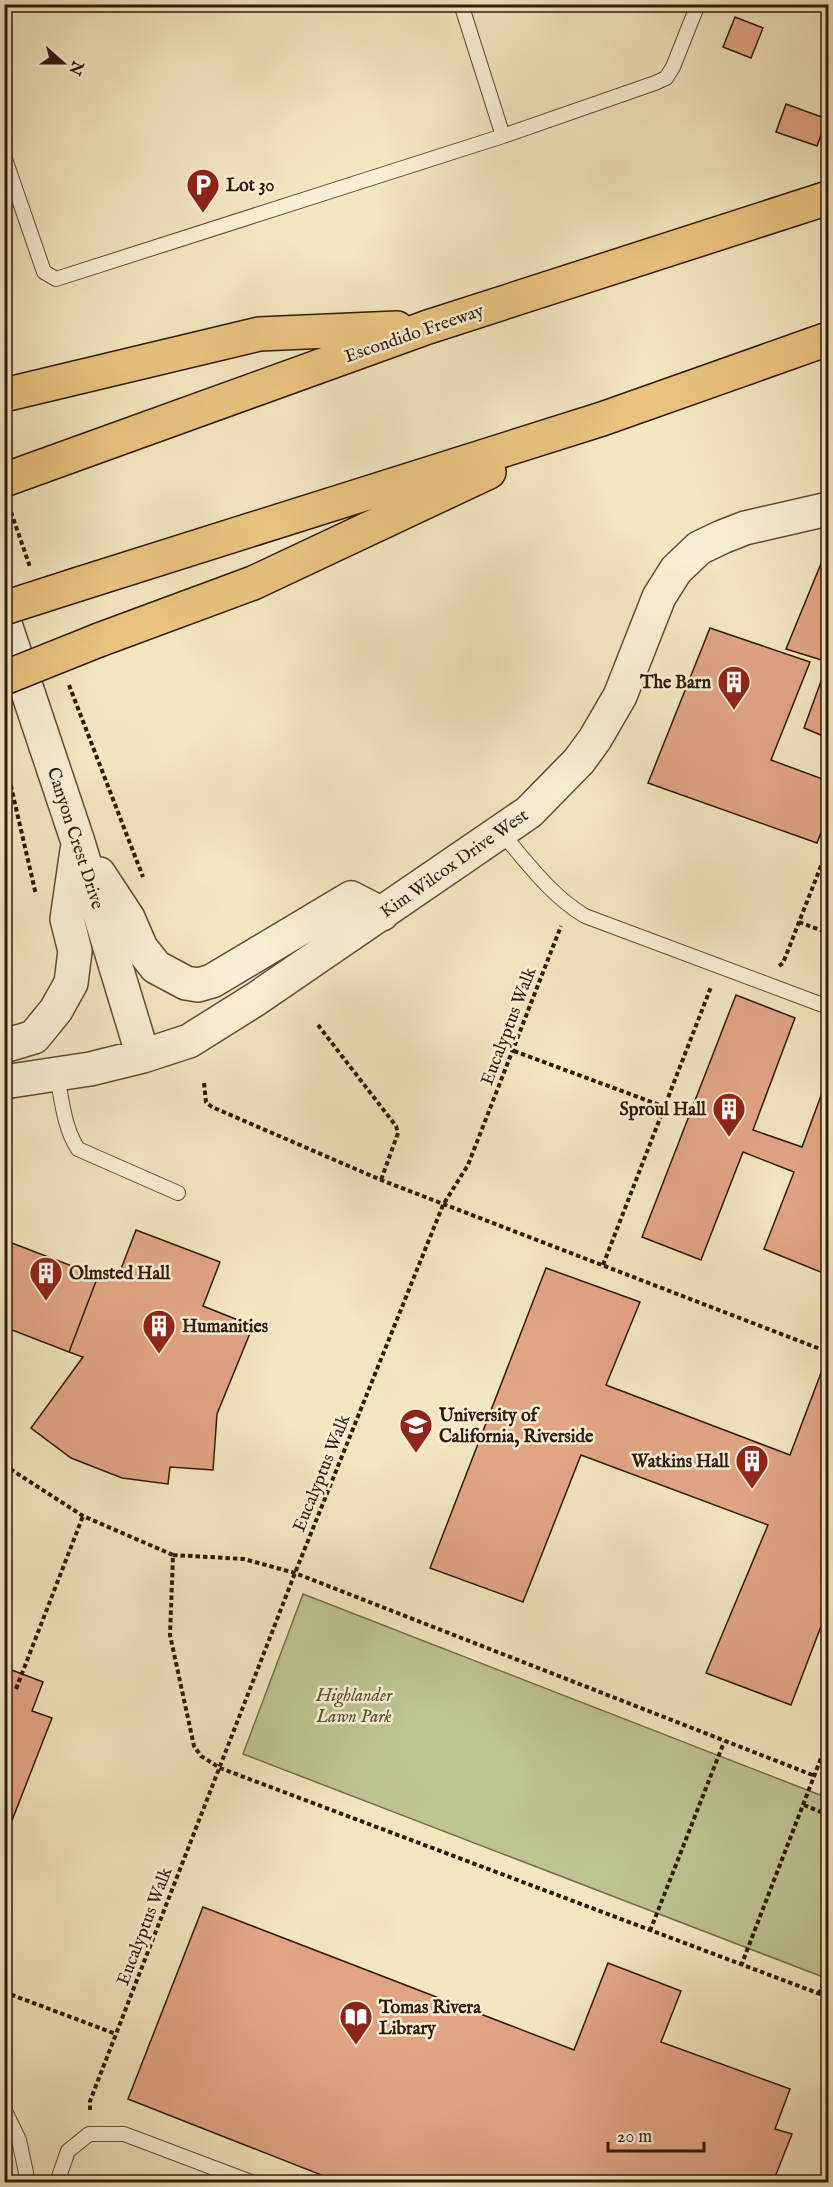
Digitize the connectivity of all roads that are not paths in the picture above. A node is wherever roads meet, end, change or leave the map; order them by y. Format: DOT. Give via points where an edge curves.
graph roads {
  1 [pos="461,4"];
  2 [pos="698,4"];
  3 [pos="503,135"];
  4 [pos="4,156"];
  5 [pos="828,198"];
  6 [pos="428,327"];
  7 [pos="828,339"];
  8 [pos="11,394"];
  9 [pos="602,419"];
  10 [pos="6,491"];
  11 [pos="828,509"];
  12 [pos="4,608"];
  13 [pos="4,621"];
  14 [pos="4,678"];
  15 [pos="500,831"];
  16 [pos="78,842"];
  17 [pos="382,914"];
  18 [pos="828,1007"];
  19 [pos="4,1046"];
  20 [pos="143,1056"];
  21 [pos="57,1076"];
  22 [pos="4,1082"];
  23 [pos="178,1193"];
  24 [pos="4,2109"];
  25 [pos="28,2182"];
  26 [pos="57,2182"];
  27 [pos="251,2182"];
  1 -- 3 [label="lane"];
  2 -- 3 [label="lane" via="666,78"];
  3 -- 4 [label="lane" via="56,279 44,272"];
  5 -- 6 [label="highway, Escondido Freeway"];
  6 -- 8 [label="highway" via="259,334"];
  6 -- 10 [label="highway, Escondido Freeway" via="41,468"];
  7 -- 9 [label="highway"];
  9 -- 12 [label="highway, bridge"];
  9 -- 14 [label="highway, bridge" via="253,583"];
  11 -- 15 [label="street, Kim Wilcox Drive West" via="722,537 699,548 676,570 659,597 620,696 595,739 529,812"];
  13 -- 16 [label="street, Canyon Crest Drive"];
  15 -- 17 [label="street, Kim Wilcox Drive West"];
  15 -- 18 [label="lane" via="549,887 585,916"];
  16 -- 17 [label="street" via="128,918 141,948 156,967 186,983 212,981 351,898"];
  16 -- 19 [label="street" via="67,919 75,951 71,983 34,1037"];
  16 -- 20 [label="street, Canyon Crest Drive"];
  17 -- 20 [label="street, Kim Wilcox Drive West" via="189,1041"];
  20 -- 21 [label="street, Kim Wilcox Drive West"];
  21 -- 22 [label="street, Kim Wilcox Drive West"];
  21 -- 23 [label="lane" via="66,1122 78,1149"];
  24 -- 25 [label="lane" via="19,2140"];
  26 -- 27 [label="lane" via="68,2151 89,2134 124,2134"];
}
